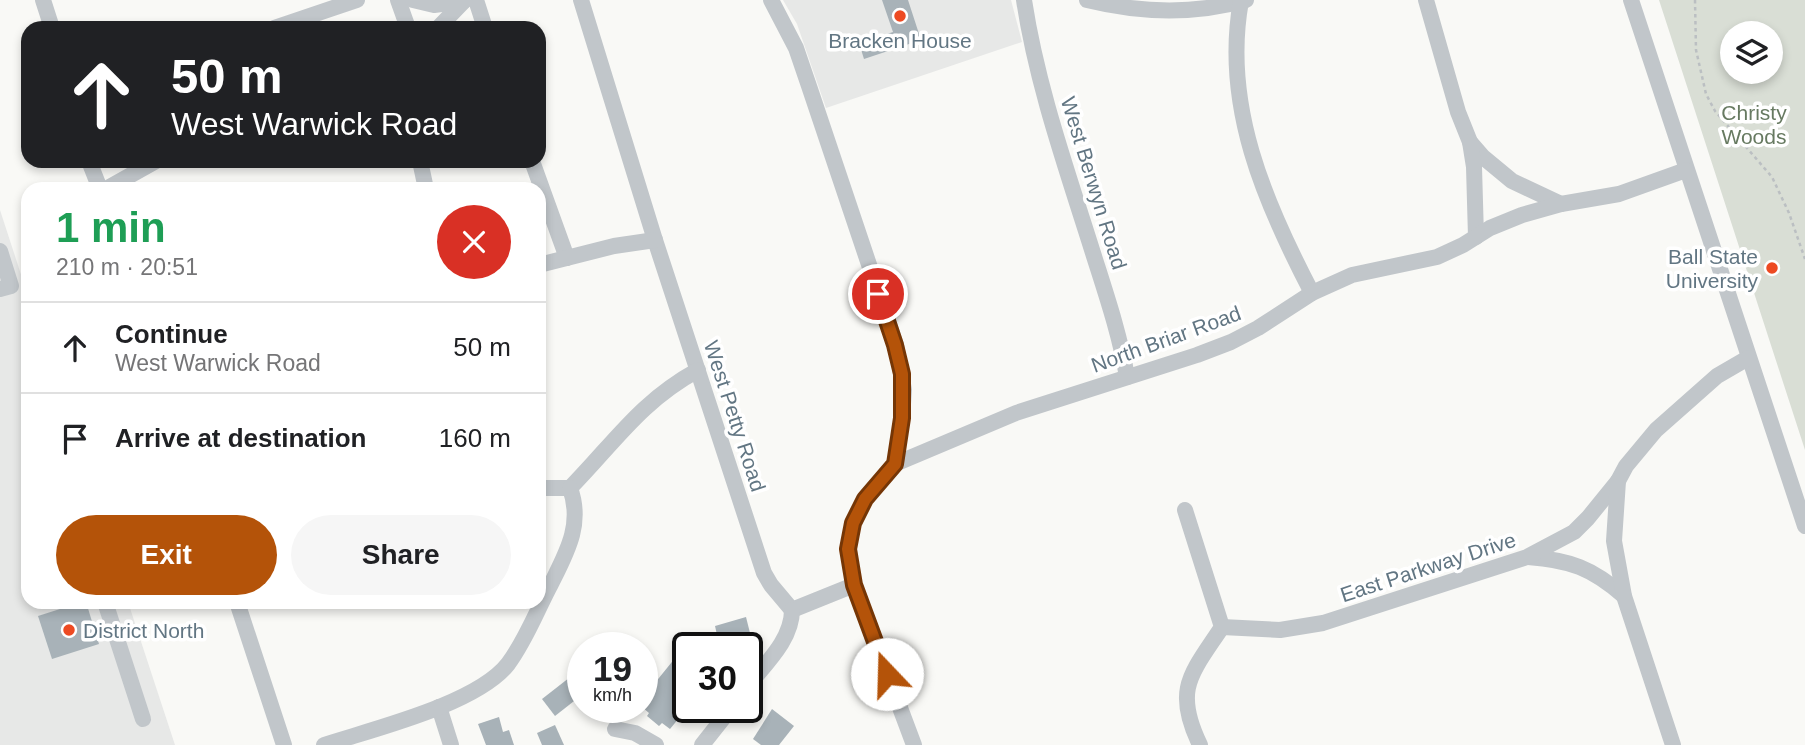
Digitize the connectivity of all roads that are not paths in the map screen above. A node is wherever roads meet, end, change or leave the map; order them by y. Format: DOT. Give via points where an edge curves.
graph roads {
  1 [pos="61,0"];
  2 [pos="358,0"];
  3 [pos="398,0"];
  4 [pos="413,0"];
  5 [pos="465,0"];
  6 [pos="476,0"];
  7 [pos="581,0"];
  8 [pos="771,0"];
  9 [pos="1024,0"];
  10 [pos="1087,0"];
  11 [pos="1426,0"];
  12 [pos="1630,0"];
  13 [pos="1244,1"];
  14 [pos="44,5"];
  15 [pos="295,21"];
  16 [pos="406,21"];
  17 [pos="445,21"];
  18 [pos="483,21"];
  19 [pos="1470,142"];
  20 [pos="144,168"];
  21 [pos="1686,170"];
  22 [pos="118,182"];
  23 [pos="546,198"];
  24 [pos="1560,204"];
  25 [pos="1476,237"];
  26 [pos="655,240"];
  27 [pos="0,251"];
  28 [pos="567,258"];
  29 [pos="546,263"];
  30 [pos="6,288"];
  31 [pos="1312,293"];
  32 [pos="1748,358"];
  33 [pos="698,370"];
  34 [pos="1127,377"];
  35 [pos="895,464"];
  36 [pos="1618,481"];
  37 [pos="546,488"];
  38 [pos="570,488"];
  39 [pos="1185,510"];
  40 [pos="1805,526"];
  41 [pos="1527,557"];
  42 [pos="854,585"];
  43 [pos="546,591"];
  44 [pos="1624,596"];
  45 [pos="107,609"];
  46 [pos="239,609"];
  47 [pos="537,609"];
  48 [pos="792,610"];
  49 [pos="1222,627"];
  50 [pos="763,666"];
  51 [pos="439,707"];
  52 [pos="143,719"];
  53 [pos="719,723"];
  54 [pos="615,729"];
  55 [pos="284,745"];
  56 [pos="324,745"];
  57 [pos="451,745"];
  58 [pos="656,745"];
  59 [pos="702,745"];
  60 [pos="914,745"];
  61 [pos="1200,745"];
  62 [pos="1673,745"];
  1 -- 14 [label="street"];
  2 -- 15 [label="street"];
  3 -- 16 [label="street"];
  4 -- 5 [label="street" via="434,5"];
  5 -- 17 [label="street"];
  6 -- 18 [label="street"];
  7 -- 26 [label="street, West Petty Road"];
  8 -- 35 [label="street" via="799,58 899,358 904,390"];
  9 -- 34 [label="street, West Berwyn Road" via="1047,100"];
  10 -- 13 [label="street" via="1140,11"];
  11 -- 19 [label="street"];
  12 -- 21 [label="street"];
  13 -- 31 [label="street" via="1238,17 1244,127 1256,170"];
  19 -- 24 [label="street" via="1512,181"];
  19 -- 25 [label="street"];
  20 -- 22 [label="street"];
  21 -- 24 [label="street, North Briar Road" via="1619,194"];
  21 -- 32 [label="street"];
  23 -- 28 [label="street"];
  24 -- 25 [label="street, North Briar Road" via="1522,215"];
  25 -- 31 [label="street, North Briar Road" via="1437,257 1352,275"];
  26 -- 28 [label="street"];
  26 -- 33 [label="street, West Petty Road"];
  27 -- 30 [label="street"];
  28 -- 29 [label="street"];
  31 -- 34 [label="street, North Briar Road" via="1231,342"];
  32 -- 36 [label="street, East Parkway Drive" via="1717,376 1656,430"];
  32 -- 40 [label="street"];
  33 -- 38 [label="street" via="638,412"];
  33 -- 48 [label="street, West Petty Road" via="764,573"];
  34 -- 35 [label="street, North Briar Road" via="1016,413"];
  35 -- 42 [label="street" via="865,499 853,523 848,549"];
  36 -- 41 [label="street, East Parkway Drive" via="1574,532"];
  36 -- 44 [label="street" via="1614,541"];
  37 -- 38 [label="street"];
  38 -- 43 [label="street" via="576,511 574,535"];
  39 -- 49 [label="street"];
  41 -- 44 [label="street" via="1560,559 1585,568"];
  41 -- 49 [label="street, East Parkway Drive" via="1323,623 1270,631"];
  42 -- 48 [label="street"];
  42 -- 60 [label="street"];
  44 -- 62 [label="street"];
  45 -- 52 [label="street"];
  46 -- 55 [label="street"];
  47 -- 51 [label="street" via="507,665 487,684"];
  48 -- 50 [label="street" via="787,635"];
  49 -- 61 [label="street" via="1187,685 1187,709"];
  51 -- 56 [label="street"];
  51 -- 57 [label="street"];
  53 -- 59 [label="street"];
  54 -- 58 [label="street" via="635,733"];
}
